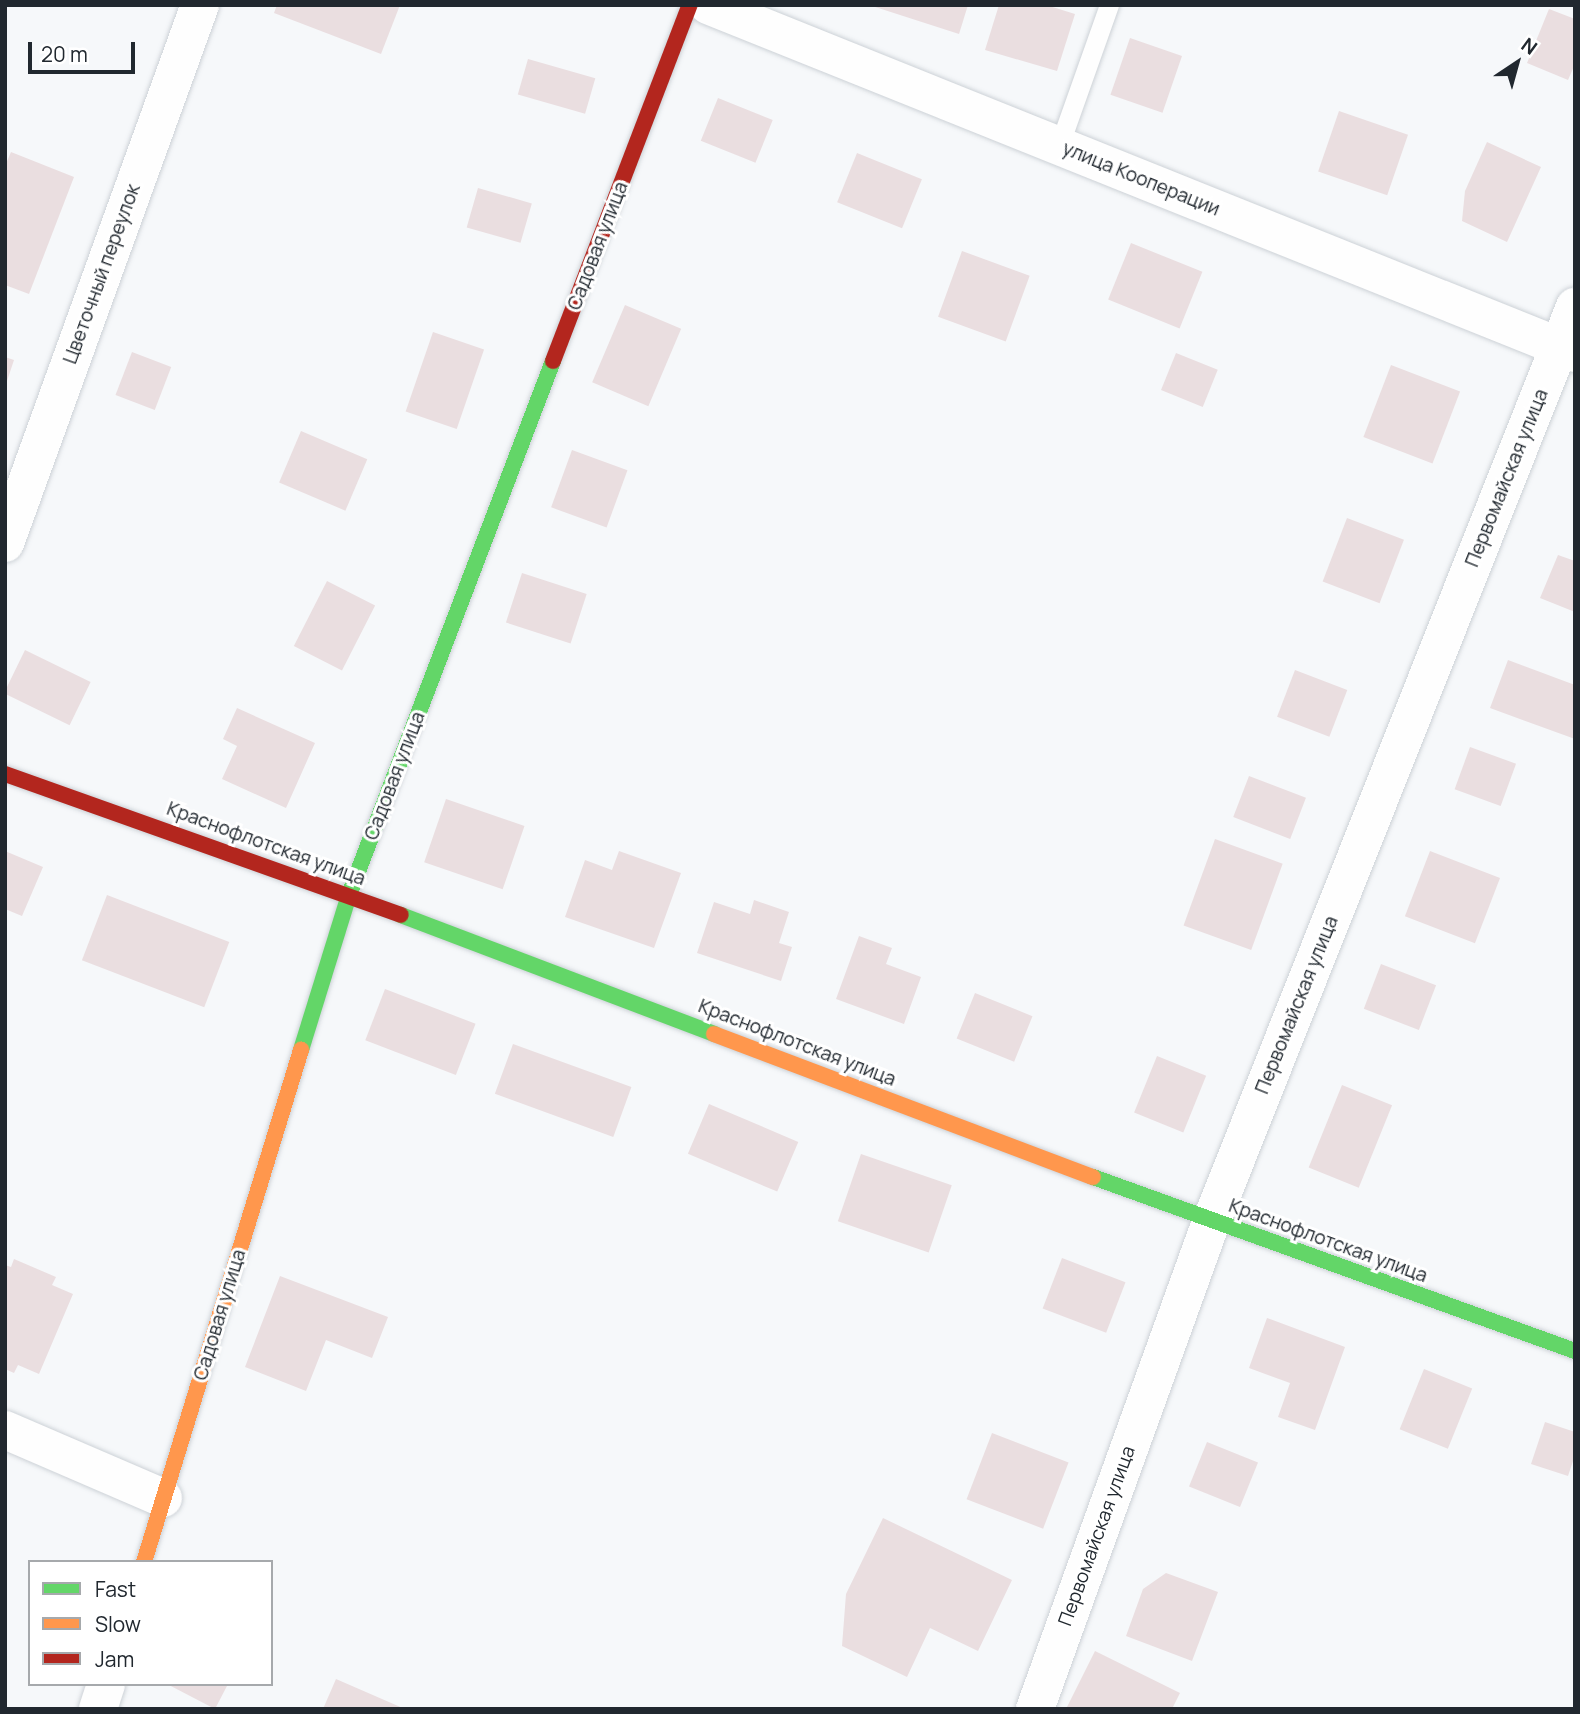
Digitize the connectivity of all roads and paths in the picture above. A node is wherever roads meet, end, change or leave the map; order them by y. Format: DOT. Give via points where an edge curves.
graph roads {
  1 [pos="200,5"];
  2 [pos="690,5"];
  3 [pos="708,5"];
  4 [pos="1109,5"];
  5 [pos="1059,146"];
  6 [pos="1575,307"];
  7 [pos="1567,350"];
  8 [pos="5,543"];
  9 [pos="5,774"];
  10 [pos="349,895"];
  11 [pos="1211,1222"];
  12 [pos="1575,1351"];
  13 [pos="5,1430"];
  14 [pos="163,1498"];
  15 [pos="145,1560"];
  16 [pos="105,1686"];
  17 [pos="98,1709"];
  18 [pos="1035,1709"];
  1 -- 8 [label="street, Цветочный переулок"];
  2 -- 10 [label="street, Садовая улица"];
  3 -- 5 [label="street, улица Кооперации"];
  4 -- 5 [label="lane"];
  5 -- 7 [label="street, улица Кооперации"];
  6 -- 7 [label="street, Первомайская улица"];
  7 -- 11 [label="street, Первомайская улица"];
  9 -- 10 [label="street, Краснофлотская улица"];
  10 -- 11 [label="street, Краснофлотская улица"];
  10 -- 14 [label="street, Садовая улица"];
  11 -- 12 [label="street, Краснофлотская улица"];
  11 -- 18 [label="street, Первомайская улица"];
  13 -- 14 [label="street"];
  14 -- 15 [label="street, Садовая улица"];
  16 -- 17 [label="street"];
}
